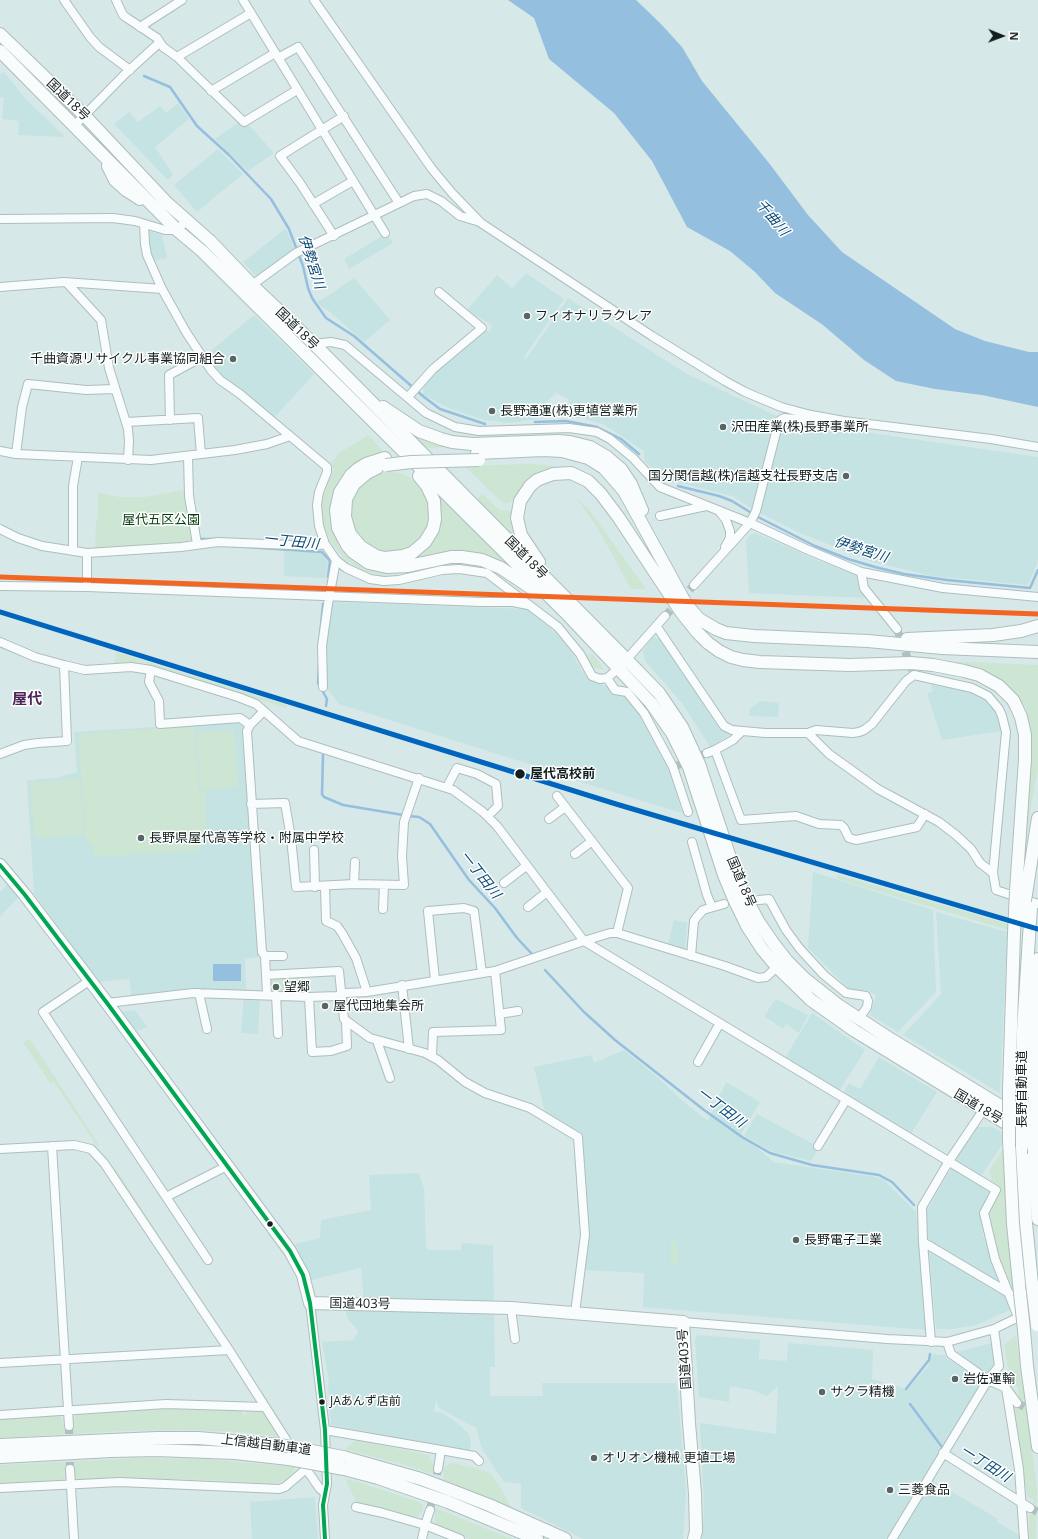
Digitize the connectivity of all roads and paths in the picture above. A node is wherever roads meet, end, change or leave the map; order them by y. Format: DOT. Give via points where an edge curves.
graph roads {
  1 [pos="64,0"];
  2 [pos="116,0"];
  3 [pos="182,0"];
  4 [pos="243,0"];
  5 [pos="314,0"];
  6 [pos="251,13"];
  7 [pos="140,27"];
  8 [pos="0,34"];
  9 [pos="159,43"];
  10 [pos="0,51"];
  11 [pos="277,55"];
  12 [pos="177,58"];
  13 [pos="130,70"];
  14 [pos="297,90"];
  15 [pos="211,91"];
  16 [pos="85,116"];
  17 [pos="344,116"];
  18 [pos="75,125"];
  19 [pos="321,129"];
  20 [pos="353,181"];
  21 [pos="399,203"];
  22 [pos="313,204"];
  23 [pos="375,216"];
  24 [pos="0,219"];
  25 [pos="187,220"];
  26 [pos="481,223"];
  27 [pos="144,224"];
  28 [pos="177,230"];
  29 [pos="385,233"];
  30 [pos="334,236"];
  31 [pos="68,284"];
  32 [pos="252,285"];
  33 [pos="0,287"];
  34 [pos="162,289"];
  35 [pos="439,292"];
  36 [pos="314,344"];
  37 [pos="202,357"];
  38 [pos="353,385"];
  39 [pos="115,389"];
  40 [pos="413,392"];
  41 [pos="170,420"];
  42 [pos="838,420"];
  43 [pos="126,422"];
  44 [pos="377,425"];
  45 [pos="290,436"];
  46 [pos="1038,447"];
  47 [pos="0,451"];
  48 [pos="16,454"];
  49 [pos="201,454"];
  50 [pos="188,456"];
  51 [pos="78,457"];
  52 [pos="478,457"];
  53 [pos="128,460"];
  54 [pos="385,462"];
  55 [pos="707,506"];
  56 [pos="718,510"];
  57 [pos="660,516"];
  58 [pos="753,517"];
  59 [pos="0,528"];
  60 [pos="197,544"];
  61 [pos="325,544"];
  62 [pos="73,552"];
  63 [pos="87,553"];
  64 [pos="721,555"];
  65 [pos="336,560"];
  66 [pos="861,572"];
  67 [pos="674,584"];
  68 [pos="694,585"];
  69 [pos="0,586"];
  70 [pos="87,587"];
  71 [pos="329,596"];
  72 [pos="1038,597"];
  73 [pos="675,604"];
  74 [pos="531,606"];
  75 [pos="566,613"];
  76 [pos="665,616"];
  77 [pos="586,618"];
  78 [pos="1038,626"];
  79 [pos="657,627"];
  80 [pos="897,629"];
  81 [pos="868,641"];
  82 [pos="0,643"];
  83 [pos="1038,652"];
  84 [pos="1038,660"];
  85 [pos="623,664"];
  86 [pos="883,664"];
  87 [pos="64,665"];
  88 [pos="152,670"];
  89 [pos="607,678"];
  90 [pos="323,687"];
  91 [pos="264,711"];
  92 [pos="250,725"];
  93 [pos="741,732"];
  94 [pos="808,733"];
  95 [pos="0,754"];
  96 [pos="419,778"];
  97 [pos="449,783"];
  98 [pos="556,796"];
  99 [pos="251,804"];
  100 [pos="565,807"];
  101 [pos="492,812"];
  102 [pos="688,812"];
  103 [pos="925,814"];
  104 [pos="1038,818"];
  105 [pos="550,819"];
  106 [pos="592,841"];
  107 [pos="692,842"];
  108 [pos="1038,846"];
  109 [pos="721,848"];
  110 [pos="314,850"];
  111 [pos="575,854"];
  112 [pos="355,862"];
  113 [pos="0,865"];
  114 [pos="526,866"];
  115 [pos="993,873"];
  116 [pos="504,883"];
  117 [pos="354,884"];
  118 [pos="384,885"];
  119 [pos="326,886"];
  120 [pos="315,887"];
  121 [pos="547,892"];
  122 [pos="1028,896"];
  123 [pos="759,900"];
  124 [pos="724,904"];
  125 [pos="712,907"];
  126 [pos="528,908"];
  127 [pos="383,909"];
  128 [pos="617,933"];
  129 [pos="1021,935"];
  130 [pos="584,941"];
  131 [pos="265,956"];
  132 [pos="283,956"];
  133 [pos="691,956"];
  134 [pos="1038,959"];
  135 [pos="777,967"];
  136 [pos="495,970"];
  137 [pos="482,973"];
  138 [pos="266,975"];
  139 [pos="435,980"];
  140 [pos="90,981"];
  141 [pos="402,985"];
  142 [pos="367,992"];
  143 [pos="199,993"];
  144 [pos="267,994"];
  145 [pos="341,994"];
  146 [pos="276,995"];
  147 [pos="309,997"];
  148 [pos="106,1003"];
  149 [pos="518,1011"];
  150 [pos="499,1014"];
  151 [pos="859,1019"];
  152 [pos="346,1022"];
  153 [pos="720,1023"];
  154 [pos="207,1028"];
  155 [pos="278,1034"];
  156 [pos="377,1041"];
  157 [pos="409,1049"];
  158 [pos="432,1056"];
  159 [pos="698,1062"];
  160 [pos="390,1078"];
  161 [pos="846,1100"];
  162 [pos="990,1100"];
  163 [pos="984,1110"];
  164 [pos="1038,1129"];
  165 [pos="52,1146"];
  166 [pos="818,1146"];
  167 [pos="1036,1148"];
  168 [pos="0,1149"];
  169 [pos="949,1161"];
  170 [pos="227,1166"];
  171 [pos="166,1197"];
  172 [pos="1038,1219"];
  173 [pos="923,1242"];
  174 [pos="208,1260"];
  175 [pos="1014,1293"];
  176 [pos="310,1303"];
  177 [pos="1038,1304"];
  178 [pos="511,1308"];
  179 [pos="575,1313"];
  180 [pos="1018,1317"];
  181 [pos="683,1322"];
  182 [pos="1038,1328"];
  183 [pos="994,1329"];
  184 [pos="1024,1330"];
  185 [pos="515,1338"];
  186 [pos="931,1342"];
  187 [pos="947,1342"];
  188 [pos="229,1350"];
  189 [pos="65,1360"];
  190 [pos="0,1363"];
  191 [pos="988,1380"];
  192 [pos="1006,1388"];
  193 [pos="1017,1403"];
  194 [pos="1038,1405"];
  195 [pos="264,1407"];
  196 [pos="68,1410"];
  197 [pos="0,1415"];
  198 [pos="69,1426"];
  199 [pos="325,1430"];
  200 [pos="0,1446"];
  201 [pos="1038,1447"];
  202 [pos="441,1450"];
  203 [pos="944,1454"];
  204 [pos="0,1458"];
  205 [pos="479,1461"];
  206 [pos="70,1469"];
  207 [pos="306,1469"];
  208 [pos="438,1469"];
  209 [pos="71,1484"];
  210 [pos="0,1488"];
  211 [pos="325,1493"];
  212 [pos="1022,1502"];
  213 [pos="356,1507"];
  214 [pos="1030,1508"];
  215 [pos="430,1510"];
  216 [pos="425,1525"];
  217 [pos="74,1539"];
  218 [pos="325,1539"];
  219 [pos="422,1539"];
  220 [pos="460,1539"];
  221 [pos="536,1539"];
  222 [pos="565,1539"];
  223 [pos="694,1539"];
  224 [pos="892,1539"];
  225 [pos="1024,1539"];
  1 -- 13 [label="street" via="99,47"];
  2 -- 7 [label="street" via="123,15"];
  3 -- 7 [label="street"];
  4 -- 6 [label="street"];
  5 -- 26 [label="street" via="432,169"];
  6 -- 11 [label="street"];
  6 -- 12 [label="street"];
  7 -- 9 [label="street"];
  8 -- 16 [label="highway, 国道18号"];
  9 -- 12 [label="street"];
  9 -- 13 [label="street"];
  10 -- 18 [label="highway, 国道18号"];
  11 -- 14 [label="street"];
  11 -- 15 [label="street"];
  11 -- 17 [label="street" via="298,47"];
  12 -- 15 [label="street"];
  13 -- 16 [label="street"];
  14 -- 15 [label="street" via="244,122"];
  14 -- 19 [label="street"];
  16 -- 18 [label="street"];
  16 -- 25 [label="highway, 国道18号" via="167,203"];
  17 -- 19 [label="street"];
  17 -- 21 [label="street"];
  18 -- 28 [label="highway, 国道18号"];
  19 -- 20 [label="street"];
  19 -- 22 [label="street" via="280,156"];
  20 -- 22 [label="street"];
  20 -- 23 [label="street"];
  21 -- 23 [label="street"];
  21 -- 26 [label="street" via="426,194 441,201 460,216"];
  22 -- 30 [label="street"];
  23 -- 29 [label="street"];
  23 -- 30 [label="street"];
  24 -- 27 [label="street" via="113,218"];
  25 -- 28 [label="street"];
  25 -- 32 [label="highway, 国道18号"];
  26 -- 42 [label="street" via="725,381 781,407"];
  27 -- 28 [label="street" via="165,230"];
  27 -- 34 [label="street" via="147,255"];
  28 -- 44 [label="highway, 国道18号" via="202,251"];
  30 -- 32 [label="street" via="298,252"];
  31 -- 33 [label="street" via="64,282"];
  31 -- 34 [label="street"];
  31 -- 39 [label="street" via="101,320"];
  32 -- 36 [label="highway, 国道18号"];
  34 -- 37 [label="street"];
  35 -- 40 [label="street" via="482,328 433,369"];
  36 -- 38 [label="highway, 国道18号"];
  36 -- 40 [label="street" via="345,344"];
  37 -- 41 [label="street" via="169,374"];
  37 -- 45 [label="street" via="220,380"];
  38 -- 67 [label="highway" via="407,424 441,439 472,444 564,441 599,451 621,469 631,484"];
  38 -- 77 [label="highway, 国道18号"];
  39 -- 43 [label="street"];
  39 -- 48 [label="street" via="86,390 28,384 22,407"];
  40 -- 55 [label="street" via="426,413 455,427 479,431 569,428 597,432 633,458 660,487"];
  41 -- 43 [label="street"];
  41 -- 49 [label="street" via="198,418"];
  42 -- 46 [label="street"];
  42 -- 58 [label="street" via="784,418 779,421"];
  43 -- 53 [label="street" via="130,441"];
  44 -- 54 [label="highway" via="427,486 436,510 433,529 425,542 412,553 394,558 376,556 361,547 350,534 345,517 346,500 354,484"];
  44 -- 75 [label="highway, 国道18号"];
  45 -- 49 [label="street" via="267,444"];
  45 -- 61 [label="street" via="327,467 319,492 318,505 319,526"];
  47 -- 48 [label="street"];
  48 -- 51 [label="street"];
  49 -- 50 [label="street"];
  50 -- 53 [label="street"];
  50 -- 60 [label="street" via="190,496"];
  51 -- 53 [label="street"];
  51 -- 62 [label="street" via="73,486"];
  52 -- 54 [label="highway, bridge"];
  52 -- 67 [label="highway" via="562,451 596,463 611,475 624,491"];
  52 -- 73 [label="highway" via="562,458 580,463 597,472 622,503"];
  54 -- 75 [label="highway" via="370,462 358,469 344,483 338,496 338,528 353,552 369,563 387,567 408,566 451,557 482,560 511,574"];
  55 -- 56 [label="street"];
  55 -- 57 [label="street"];
  56 -- 58 [label="street"];
  56 -- 64 [label="street" via="730,531 730,538"];
  58 -- 64 [label="street"];
  58 -- 66 [label="street" via="812,552"];
  59 -- 62 [label="street" via="26,542"];
  60 -- 61 [label="street"];
  60 -- 63 [label="street"];
  61 -- 65 [label="street"];
  62 -- 63 [label="street"];
  63 -- 70 [label="street"];
  64 -- 68 [label="street"];
  65 -- 71 [label="street"];
  65 -- 74 [label="street" via="357,574 384,581 459,568 487,573"];
  66 -- 72 [label="street" via="943,588"];
  66 -- 80 [label="street" via="864,588"];
  67 -- 81 [label="highway" via="699,619 726,633"];
  69 -- 70 [label="street"];
  70 -- 71 [label="street"];
  71 -- 74 [label="street" via="513,602"];
  71 -- 90 [label="street" via="322,646"];
  73 -- 77 [label="highway" via="596,487 571,473 553,474 537,480 524,493 518,510 518,527 532,553"];
  73 -- 86 [label="highway" via="708,643 731,657 743,660 850,665"];
  74 -- 89 [label="street" via="558,627 580,654 592,676"];
  75 -- 85 [label="highway, 国道18号"];
  76 -- 79 [label="street"];
  77 -- 85 [label="highway, 国道18号"];
  78 -- 81 [label="highway" via="993,635"];
  79 -- 85 [label="street"];
  79 -- 93 [label="street" via="724,726"];
  81 -- 83 [label="highway" via="942,648"];
  82 -- 87 [label="street"];
  84 -- 86 [label="highway" via="937,656"];
  85 -- 89 [label="street"];
  85 -- 109 [label="highway, 国道18号" via="672,733 689,767"];
  85 -- 109 [label="highway, 国道18号" via="659,693 682,727 713,804"];
  86 -- 122 [label="highway" via="922,664 964,671 990,680 1013,700 1023,725 1025,746"];
  87 -- 88 [label="street" via="85,670 131,667"];
  87 -- 95 [label="street" via="67,741 24,745"];
  88 -- 91 [label="street" via="238,697 256,704"];
  88 -- 92 [label="street" via="149,682 159,701 160,724 240,718"];
  89 -- 102 [label="street" via="615,690 627,692 644,713 674,767"];
  91 -- 92 [label="street"];
  91 -- 96 [label="street" via="298,741"];
  92 -- 99 [label="street" via="247,731"];
  93 -- 94 [label="street"];
  93 -- 103 [label="street" via="733,740 711,752 741,820 796,816 819,824 840,825 849,838 856,840 917,827"];
  94 -- 103 [label="street" via="829,754 878,789"];
  94 -- 115 [label="street" via="816,730 853,733 864,730 872,724 913,674 981,692 994,702 1002,716 1006,732"];
  96 -- 114 [label="street" via="453,790 470,802 497,826"];
  96 -- 118 [label="street" via="404,822 404,885"];
  97 -- 101 [label="street" via="457,768 477,774 496,784 498,806"];
  98 -- 100 [label="street"];
  99 -- 120 [label="street" via="285,803 296,887"];
  99 -- 131 [label="street" via="262,952"];
  100 -- 105 [label="street"];
  100 -- 106 [label="street"];
  103 -- 115 [label="street" via="956,835 980,863"];
  104 -- 122 [label="highway"];
  106 -- 111 [label="street"];
  106 -- 128 [label="street" via="628,888"];
  107 -- 125 [label="street"];
  108 -- 122 [label="highway, 長野自動車道"];
  109 -- 135 [label="highway, 国道18号" via="734,899 747,926"];
  109 -- 151 [label="highway, 国道18号" via="758,921 787,961 805,979"];
  110 -- 120 [label="street"];
  112 -- 117 [label="street"];
  113 -- 140 [label="highway, 国道403号"];
  114 -- 116 [label="street"];
  114 -- 121 [label="street"];
  115 -- 122 [label="street" via="996,890"];
  117 -- 118 [label="street"];
  117 -- 119 [label="street"];
  118 -- 127 [label="street"];
  119 -- 120 [label="street"];
  119 -- 142 [label="street" via="326,921 337,926 342,933 356,958"];
  121 -- 126 [label="street"];
  121 -- 130 [label="street"];
  122 -- 129 [label="highway, 長野自動車道, bridge"];
  122 -- 129 [label="highway, bridge"];
  123 -- 151 [label="street" via="769,900 786,930 824,975 846,993 866,996 867,1007"];
  124 -- 125 [label="street"];
  125 -- 133 [label="street" via="699,913 694,921"];
  128 -- 130 [label="street"];
  128 -- 133 [label="street"];
  129 -- 175 [label="highway, bridge" via="1009,1089"];
  129 -- 182 [label="highway, 長野自動車道, bridge" via="1022,1147 1026,1222"];
  130 -- 136 [label="street"];
  130 -- 153 [label="street"];
  131 -- 132 [label="street"];
  131 -- 138 [label="street"];
  133 -- 135 [label="street" via="758,978 766,977"];
  134 -- 167 [label="highway, 長野自動車道, bridge" via="1034,1103"];
  135 -- 163 [label="highway, 国道18号" via="811,1000 830,1014"];
  136 -- 137 [label="street"];
  136 -- 150 [label="street"];
  137 -- 139 [label="street"];
  137 -- 139 [label="street" via="474,911 464,908 428,911"];
  138 -- 144 [label="street"];
  138 -- 145 [label="street" via="339,972"];
  139 -- 141 [label="street"];
  140 -- 148 [label="highway, 国道403号"];
  140 -- 171 [label="street" via="43,1012"];
  141 -- 142 [label="street"];
  141 -- 157 [label="street"];
  142 -- 145 [label="street"];
  143 -- 144 [label="street"];
  143 -- 148 [label="street"];
  143 -- 154 [label="street"];
  144 -- 146 [label="street"];
  145 -- 147 [label="street"];
  145 -- 152 [label="street"];
  146 -- 147 [label="street"];
  146 -- 155 [label="street"];
  147 -- 152 [label="street" via="312,1052 331,1051 347,1046"];
  148 -- 170 [label="highway, 国道403号"];
  149 -- 150 [label="street"];
  150 -- 158 [label="street" via="501,1030 433,1032"];
  151 -- 162 [label="highway, 国道18号"];
  152 -- 156 [label="street"];
  153 -- 159 [label="street"];
  153 -- 161 [label="street"];
  156 -- 157 [label="street"];
  156 -- 160 [label="street"];
  157 -- 158 [label="street"];
  158 -- 179 [label="street" via="465,1082 485,1093 530,1108 578,1137 585,1234"];
  161 -- 166 [label="street"];
  161 -- 169 [label="street"];
  162 -- 163 [label="street"];
  162 -- 164 [label="highway, 国道18号"];
  163 -- 167 [label="highway, 国道18号"];
  163 -- 169 [label="street"];
  165 -- 168 [label="street"];
  165 -- 188 [label="street" via="81,1145 91,1149 99,1157"];
  165 -- 189 [label="street"];
  167 -- 172 [label="highway, 長野自動車道"];
  169 -- 173 [label="street" via="922,1207"];
  169 -- 175 [label="street" via="996,1190 984,1213 995,1259"];
  170 -- 171 [label="street"];
  170 -- 176 [label="highway, 国道403号" via="290,1251 303,1275"];
  171 -- 174 [label="street"];
  173 -- 175 [label="street"];
  173 -- 186 [label="street"];
  175 -- 180 [label="street"];
  175 -- 184 [label="highway, bridge"];
  176 -- 178 [label="highway, 国道403号"];
  176 -- 199 [label="street"];
  177 -- 180 [label="street"];
  178 -- 179 [label="highway, 国道403号"];
  178 -- 185 [label="street"];
  179 -- 181 [label="highway, 国道403号"];
  180 -- 183 [label="street"];
  181 -- 186 [label="street"];
  181 -- 223 [label="highway, 国道403号" via="695,1493"];
  183 -- 187 [label="street"];
  183 -- 191 [label="street" via="999,1366"];
  184 -- 194 [label="highway"];
  184 -- 201 [label="highway"];
  186 -- 187 [label="street"];
  187 -- 191 [label="street" via="951,1354"];
  188 -- 189 [label="street"];
  188 -- 195 [label="street"];
  189 -- 190 [label="street"];
  189 -- 196 [label="street"];
  191 -- 192 [label="street"];
  191 -- 203 [label="street"];
  192 -- 193 [label="street"];
  192 -- 212 [label="street"];
  195 -- 196 [label="street" via="166,1404"];
  195 -- 207 [label="street"];
  196 -- 197 [label="street"];
  196 -- 198 [label="street"];
  199 -- 202 [label="street"];
  199 -- 211 [label="street"];
  200 -- 222 [label="highway, 上信越自動車道, bridge" via="157,1438 198,1438 281,1445 383,1467 489,1505"];
  202 -- 205 [label="street" via="474,1456"];
  202 -- 208 [label="street"];
  203 -- 212 [label="street"];
  203 -- 224 [label="street"];
  204 -- 221 [label="highway, 上信越自動車道, bridge" via="156,1450 235,1453 289,1459 378,1478 448,1502"];
  206 -- 209 [label="street"];
  207 -- 209 [label="street" via="285,1487 279,1488 120,1482"];
  207 -- 211 [label="street"];
  209 -- 210 [label="street"];
  209 -- 217 [label="street"];
  211 -- 218 [label="street"];
  212 -- 214 [label="street"];
  212 -- 225 [label="street"];
  213 -- 216 [label="street"];
  215 -- 216 [label="street"];
  216 -- 219 [label="street"];
  216 -- 220 [label="street"];
}
